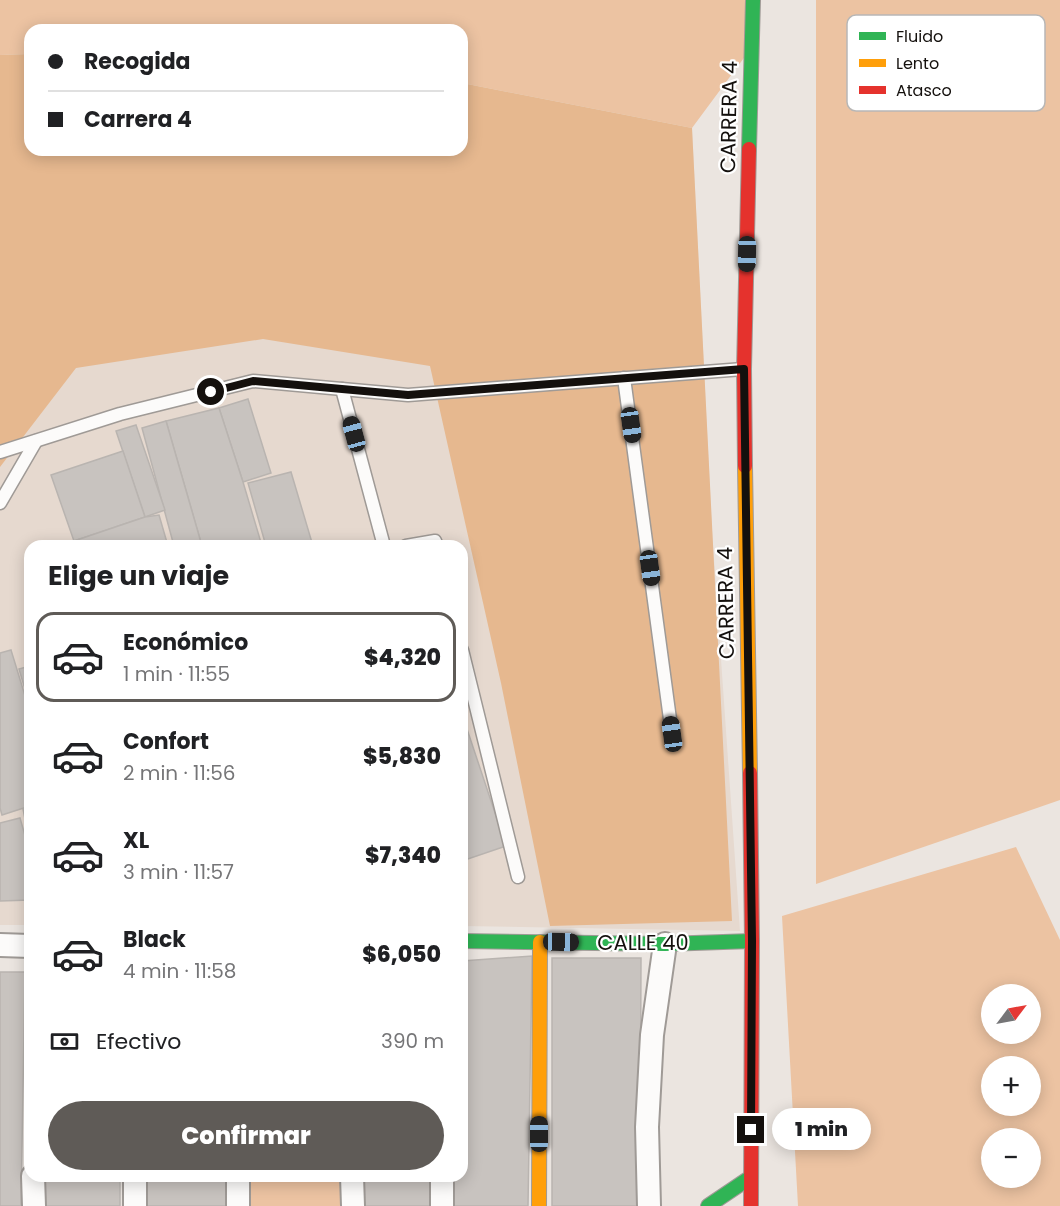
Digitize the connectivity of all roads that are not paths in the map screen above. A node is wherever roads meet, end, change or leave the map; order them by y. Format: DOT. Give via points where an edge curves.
graph roads {
  1 [pos="753,0"];
  2 [pos="744,369"];
  3 [pos="624,378"];
  4 [pos="342,389"];
  5 [pos="36,441"];
  6 [pos="0,452"];
  7 [pos="0,503"];
  8 [pos="382,540"];
  9 [pos="468,674"];
  10 [pos="672,734"];
  11 [pos="518,877"];
  12 [pos="468,941"];
  13 [pos="752,941"];
  14 [pos="540,942"];
  15 [pos="665,944"];
  16 [pos="0,945"];
  17 [pos="24,946"];
  18 [pos="751,1177"];
  19 [pos="33,1182"];
  20 [pos="135,1182"];
  21 [pos="238,1182"];
  22 [pos="352,1182"];
  23 [pos="442,1182"];
  24 [pos="34,1206"];
  25 [pos="135,1206"];
  26 [pos="238,1206"];
  27 [pos="353,1206"];
  28 [pos="442,1206"];
  29 [pos="539,1206"];
  30 [pos="649,1206"];
  31 [pos="708,1206"];
  32 [pos="751,1206"];
  1 -- 2 [label="main road, CARRERA 4"];
  2 -- 3 [label="lane"];
  2 -- 13 [label="main road, CARRERA 4"];
  3 -- 4 [label="lane" via="408,395"];
  3 -- 10 [label="lane"];
  4 -- 5 [label="lane" via="253,381 120,414"];
  4 -- 8 [label="lane"];
  5 -- 6 [label="lane"];
  5 -- 7 [label="lane"];
  9 -- 11 [label="lane"];
  12 -- 14 [label="main road, CALLE 40"];
  13 -- 15 [label="main road, CALLE 40"];
  13 -- 18 [label="main road, CARRERA 4"];
  14 -- 15 [label="main road, CALLE 40"];
  14 -- 29 [label="main road"];
  15 -- 30 [label="street" via="646,1127"];
  16 -- 17 [label="street"];
  18 -- 31 [label="main road"];
  18 -- 32 [label="main road, CARRERA 4"];
  19 -- 24 [label="street"];
  20 -- 25 [label="street"];
  21 -- 26 [label="street"];
  22 -- 27 [label="street"];
  23 -- 28 [label="street"];
}
